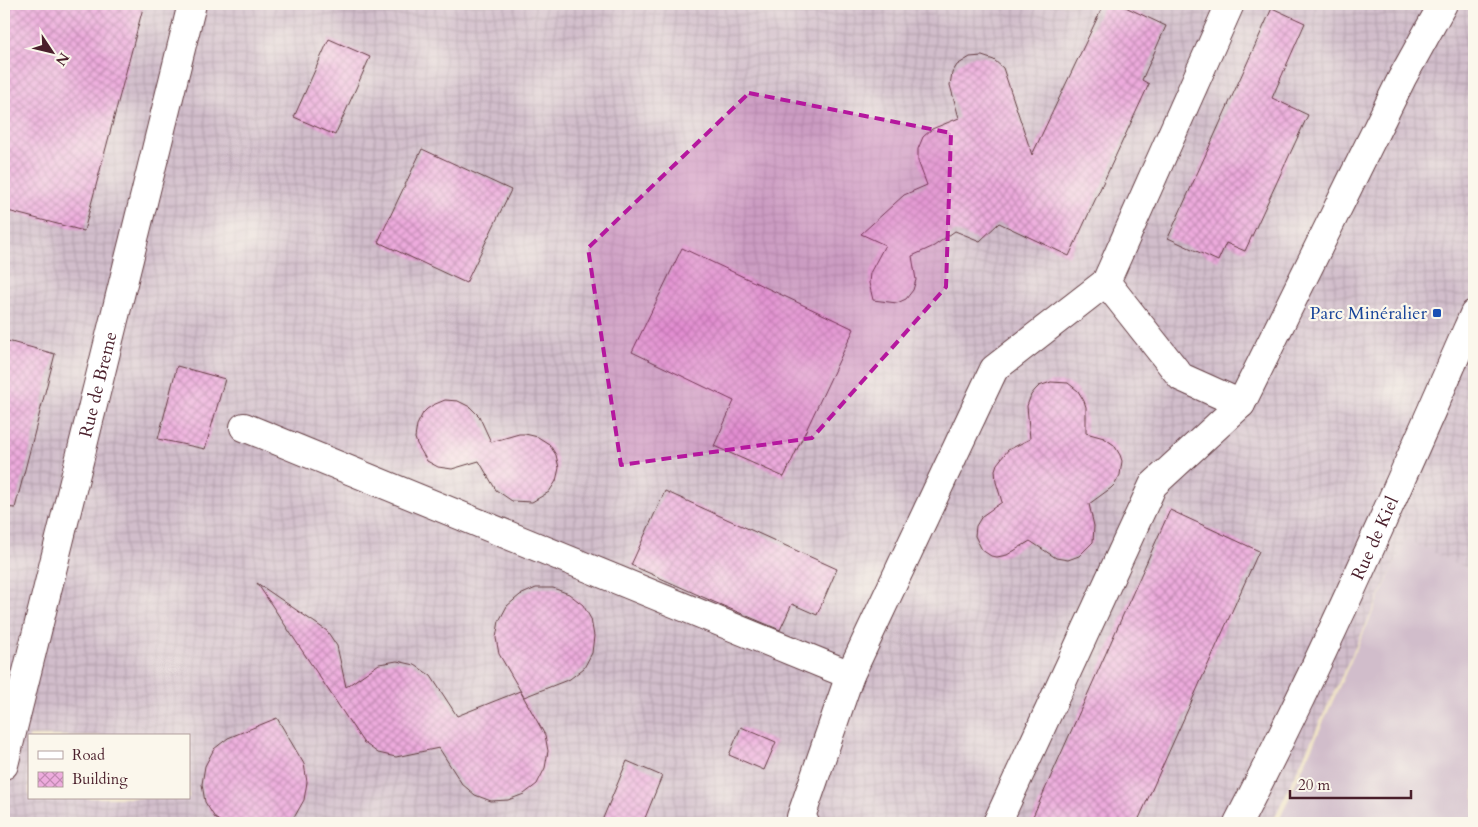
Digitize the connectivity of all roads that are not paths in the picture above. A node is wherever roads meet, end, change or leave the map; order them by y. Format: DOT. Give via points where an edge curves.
graph roads {
  1 [pos="192,4"];
  2 [pos="1230,4"];
  3 [pos="1443,4"];
  4 [pos="1106,282"];
  5 [pos="1474,314"];
  6 [pos="1241,404"];
  7 [pos="244,427"];
  8 [pos="850,674"];
  9 [pos="1270,760"];
  10 [pos="4,765"];
  11 [pos="805,823"];
  12 [pos="996,823"];
  13 [pos="1238,823"];
  14 [pos="1245,823"];
  1 -- 10 [label="street, Rue de Breme"];
  2 -- 4 [label="street"];
  3 -- 6 [label="street" via="1402,78"];
  4 -- 6 [label="street" via="1181,377"];
  4 -- 8 [label="street" via="994,369"];
  5 -- 9 [label="street, Rue de Kiel" via="1372,546"];
  6 -- 12 [label="street" via="1153,485"];
  7 -- 8 [label="street"];
  8 -- 11 [label="street" via="800,817"];
  9 -- 13 [label="street, Rue de Kiel"];
  9 -- 14 [label="street, Rue de Kiel"];
}
